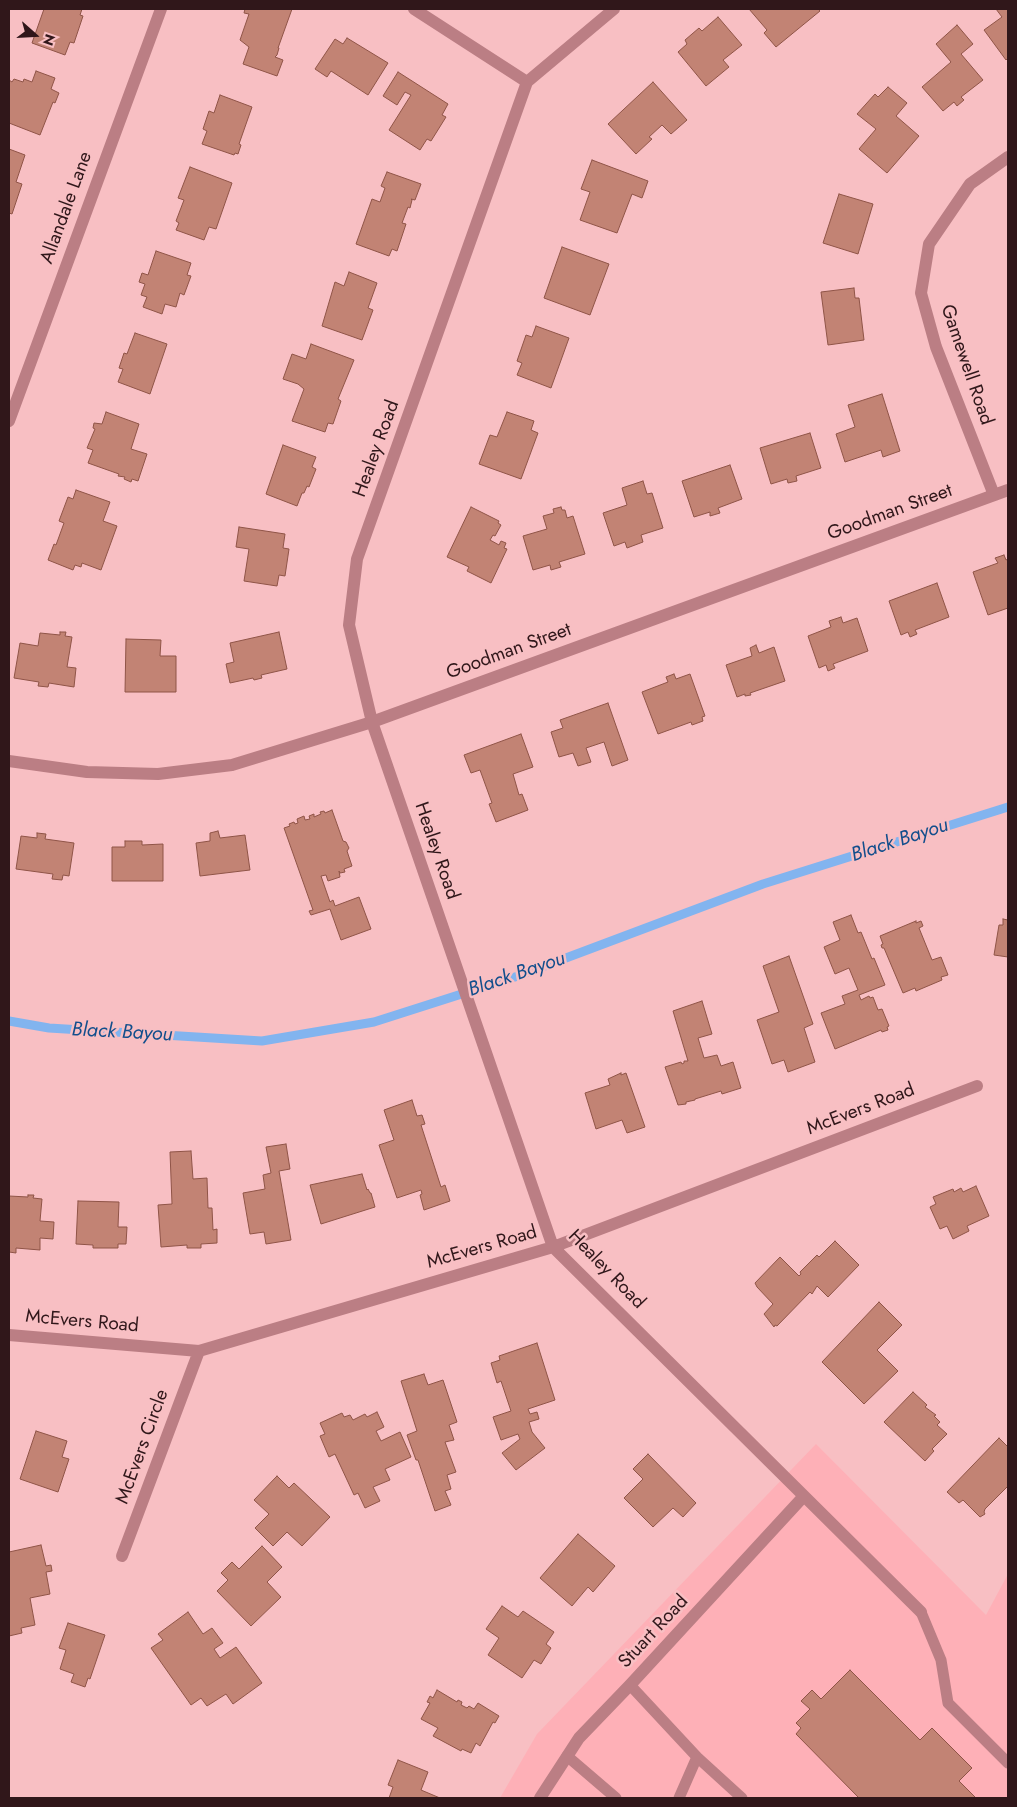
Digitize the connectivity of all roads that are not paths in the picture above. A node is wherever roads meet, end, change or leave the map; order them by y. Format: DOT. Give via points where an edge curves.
graph roads {
  1 [pos="161,9"];
  2 [pos="414,9"];
  3 [pos="614,9"];
  4 [pos="527,82"];
  5 [pos="1008,157"];
  6 [pos="9,421"];
  7 [pos="1008,490"];
  8 [pos="994,495"];
  9 [pos="372,722"];
  10 [pos="9,761"];
  11 [pos="976,1086"];
  12 [pos="553,1247"];
  13 [pos="9,1334"];
  14 [pos="199,1351"];
  15 [pos="804,1496"];
  16 [pos="122,1556"];
  17 [pos="921,1612"];
  18 [pos="630,1685"];
  19 [pos="567,1756"];
  20 [pos="697,1757"];
  21 [pos="1008,1763"];
  22 [pos="540,1798"];
  23 [pos="616,1798"];
  24 [pos="679,1798"];
  25 [pos="742,1798"];
  1 -- 6 [label="street, Allandale Lane"];
  2 -- 4 [label="street"];
  3 -- 4 [label="street"];
  4 -- 9 [label="street, Healey Road" via="357,559 349,625"];
  5 -- 8 [label="street, Gamewell Road" via="970,184 929,244 921,293 936,347"];
  7 -- 8 [label="street, Goodman Street"];
  8 -- 9 [label="street, Goodman Street"];
  9 -- 10 [label="street, Goodman Street" via="232,765 158,774 87,772"];
  9 -- 12 [label="street, Healey Road"];
  11 -- 12 [label="street, McEvers Road"];
  12 -- 14 [label="street, McEvers Road"];
  12 -- 15 [label="street, Healey Road"];
  13 -- 14 [label="street, McEvers Road"];
  14 -- 16 [label="street, McEvers Circle"];
  15 -- 17 [label="street, Healey Road"];
  15 -- 18 [label="street, Stuart Road"];
  17 -- 21 [label="lane" via="941,1660 948,1702"];
  18 -- 19 [label="street, Stuart Road" via="579,1738"];
  18 -- 20 [label="lane"];
  19 -- 22 [label="street, Stuart Road"];
  19 -- 23 [label="lane"];
  20 -- 24 [label="lane"];
  20 -- 25 [label="lane"];
}
